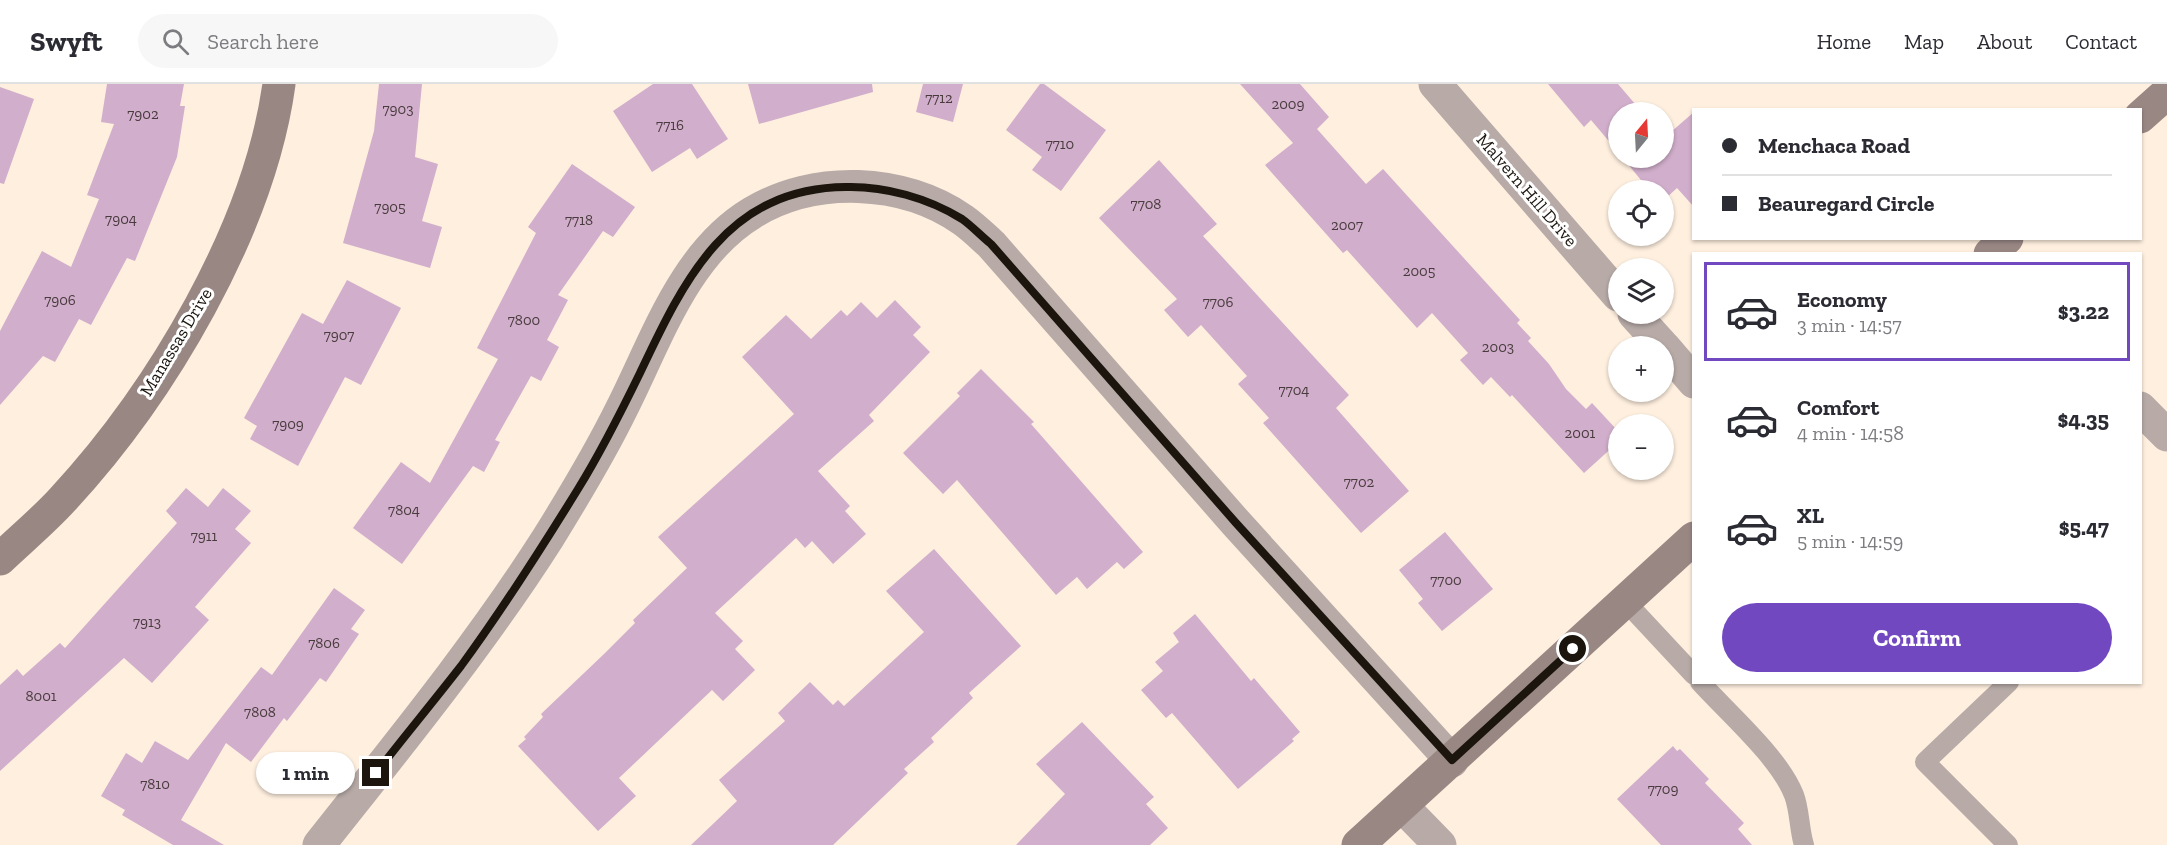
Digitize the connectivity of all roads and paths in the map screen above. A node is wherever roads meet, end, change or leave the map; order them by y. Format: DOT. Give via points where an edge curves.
graph roads {
  1 [pos="279,84"];
  2 [pos="1435,84"];
  3 [pos="2167,93"];
  4 [pos="2142,115"];
  5 [pos="2005,240"];
  6 [pos="1992,252"];
  7 [pos="1608,283"];
  8 [pos="1643,324"];
  9 [pos="1653,336"];
  10 [pos="1674,359"];
  11 [pos="1692,380"];
  12 [pos="2142,410"];
  13 [pos="2167,435"];
  14 [pos="1692,540"];
  15 [pos="0,559"];
  16 [pos="1625,602"];
  17 [pos="1692,673"];
  18 [pos="1702,684"];
  19 [pos="2007,684"];
  20 [pos="1452,760"];
  21 [pos="1402,806"];
  22 [pos="319,845"];
  23 [pos="1358,845"];
  24 [pos="1440,845"];
  25 [pos="1804,845"];
  26 [pos="2008,845"];
  1 -- 15 [label="street, Manassas Drive" via="253,188 234,238 181,339 99,458 62,501"];
  2 -- 7 [label="street, Malvern Hill Drive"];
  3 -- 4 [label="street"];
  5 -- 6 [label="street"];
  8 -- 9 [label="street"];
  10 -- 11 [label="street"];
  12 -- 13 [label="street"];
  14 -- 16 [label="street"];
  16 -- 17 [label="lane"];
  16 -- 20 [label="street"];
  18 -- 25 [label="lane" via="1786,780 1795,797"];
  19 -- 26 [label="lane" via="1925,762"];
  20 -- 21 [label="street"];
  20 -- 22 [label="street" via="1229,515 991,244 962,220 929,203 861,186 827,187 790,195 752,213 718,240 697,265 592,466 547,539 462,664"];
  21 -- 23 [label="street"];
  21 -- 24 [label="street"];
}
